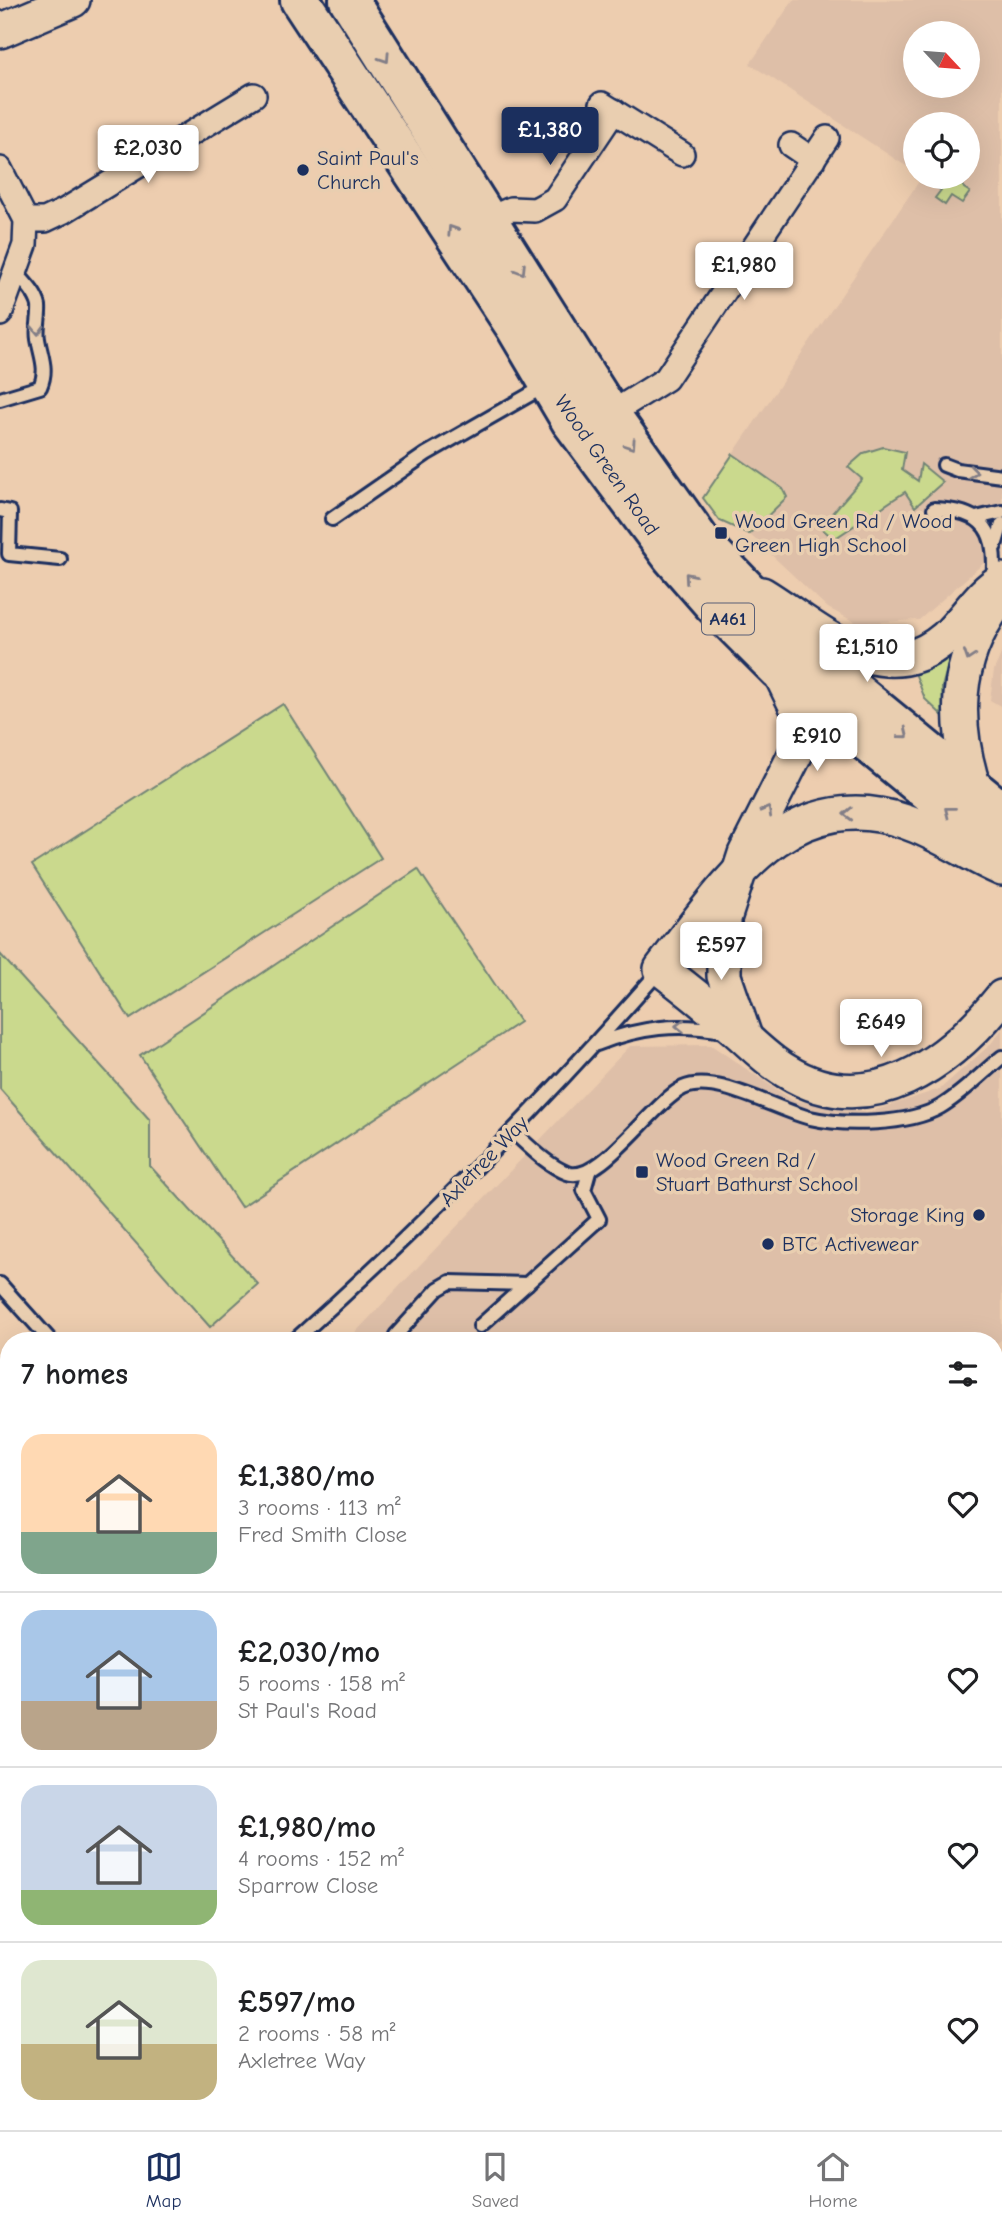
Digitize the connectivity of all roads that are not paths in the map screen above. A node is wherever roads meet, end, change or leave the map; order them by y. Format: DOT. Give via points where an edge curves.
graph roads {
  1 [pos="73,0"];
  2 [pos="300,0"];
  3 [pos="349,0"];
  4 [pos="0,31"];
  5 [pos="254,95"];
  6 [pos="827,138"];
  7 [pos="791,145"];
  8 [pos="682,154"];
  9 [pos="813,160"];
  10 [pos="0,169"];
  11 [pos="488,219"];
  12 [pos="26,220"];
  13 [pos="14,270"];
  14 [pos="0,314"];
  15 [pos="551,383"];
  16 [pos="0,399"];
  17 [pos="610,414"];
  18 [pos="944,465"];
  19 [pos="1002,476"];
  20 [pos="934,509"];
  21 [pos="0,510"];
  22 [pos="1002,512"];
  23 [pos="976,518"];
  24 [pos="332,519"];
  25 [pos="1002,524"];
  26 [pos="995,546"];
  27 [pos="60,559"];
  28 [pos="727,573"];
  29 [pos="999,587"];
  30 [pos="778,669"];
  31 [pos="988,802"];
  32 [pos="1002,853"];
  33 [pos="1002,869"];
  34 [pos="737,873"];
  35 [pos="661,969"];
  36 [pos="1002,997"];
  37 [pos="746,1039"];
  38 [pos="595,1045"];
  39 [pos="1002,1057"];
  40 [pos="513,1132"];
  41 [pos="589,1172"];
  42 [pos="0,1284"];
  43 [pos="527,1284"];
  44 [pos="480,1326"];
  45 [pos="43,1332"];
  46 [pos="304,1332"];
  47 [pos="399,1332"];
  1 -- 4 [label="street" via="28,13"];
  15 -- 2 [label="highway, Wood Green Road / A461, one-way"];
  3 -- 11 [label="highway, Wood Green Road / A461, one-way"];
  5 -- 12 [label="street" via="64,211 45,220"];
  6 -- 9 [label="street"];
  7 -- 9 [label="street"];
  8 -- 11 [label="street" via="607,107 555,199 535,210 511,209"];
  9 -- 17 [label="street" via="666,379"];
  10 -- 12 [label="street"];
  11 -- 17 [label="highway, Wood Green Road / A461, one-way"];
  12 -- 13 [label="street" via="25,245"];
  13 -- 14 [label="street"];
  13 -- 16 [label="lane, one-way" via="38,306 44,378 40,387"];
  15 -- 24 [label="lane" via="426,454"];
  30 -- 15 [label="highway, Wood Green Road / A461, one-way" via="714,605 641,518 571,421"];
  17 -- 28 [label="highway, Wood Green Road / A461, one-way"];
  18 -- 19 [label="lane, one-way"];
  20 -- 23 [label="lane"];
  21 -- 27 [label="lane" via="10,512 9,554"];
  22 -- 23 [label="lane"];
  23 -- 26 [label="lane"];
  25 -- 26 [label="lane"];
  26 -- 29 [label="lane"];
  28 -- 29 [label="street" via="851,651 892,660 932,649"];
  28 -- 31 [label="highway, Wood Green Road / A461, one-way" via="808,653"];
  29 -- 31 [label="street, one-way" via="975,638 958,708 960,734"];
  32 -- 30 [label="highway, Wood Green Road / A461, one-way"];
  34 -- 30 [label="street, Axletree Way, one-way" via="799,747 799,712"];
  33 -- 34 [label="street, Axletree Way, one-way" via="907,822 841,813 794,827"];
  34 -- 35 [label="street, Axletree Way"];
  34 -- 37 [label="street, Axletree Way" via="724,919 722,948 724,976"];
  35 -- 37 [label="street"];
  35 -- 38 [label="lane, Axletree Way"];
  36 -- 37 [label="street" via="940,1060 890,1085 847,1090 818,1086 788,1073"];
  37 -- 38 [label="lane, one-way" via="725,1031 677,1025 629,1031"];
  38 -- 40 [label="lane, Axletree Way"];
  39 -- 41 [label="lane" via="939,1108 897,1120 848,1123 809,1118 724,1086 684,1087"];
  40 -- 41 [label="lane" via="559,1169 571,1175"];
  40 -- 46 [label="lane, Axletree Way" via="397,1249"];
  41 -- 43 [label="lane" via="584,1190 599,1219"];
  42 -- 45 [label="lane"];
  43 -- 44 [label="lane"];
  43 -- 47 [label="lane" via="450,1282"];
}
